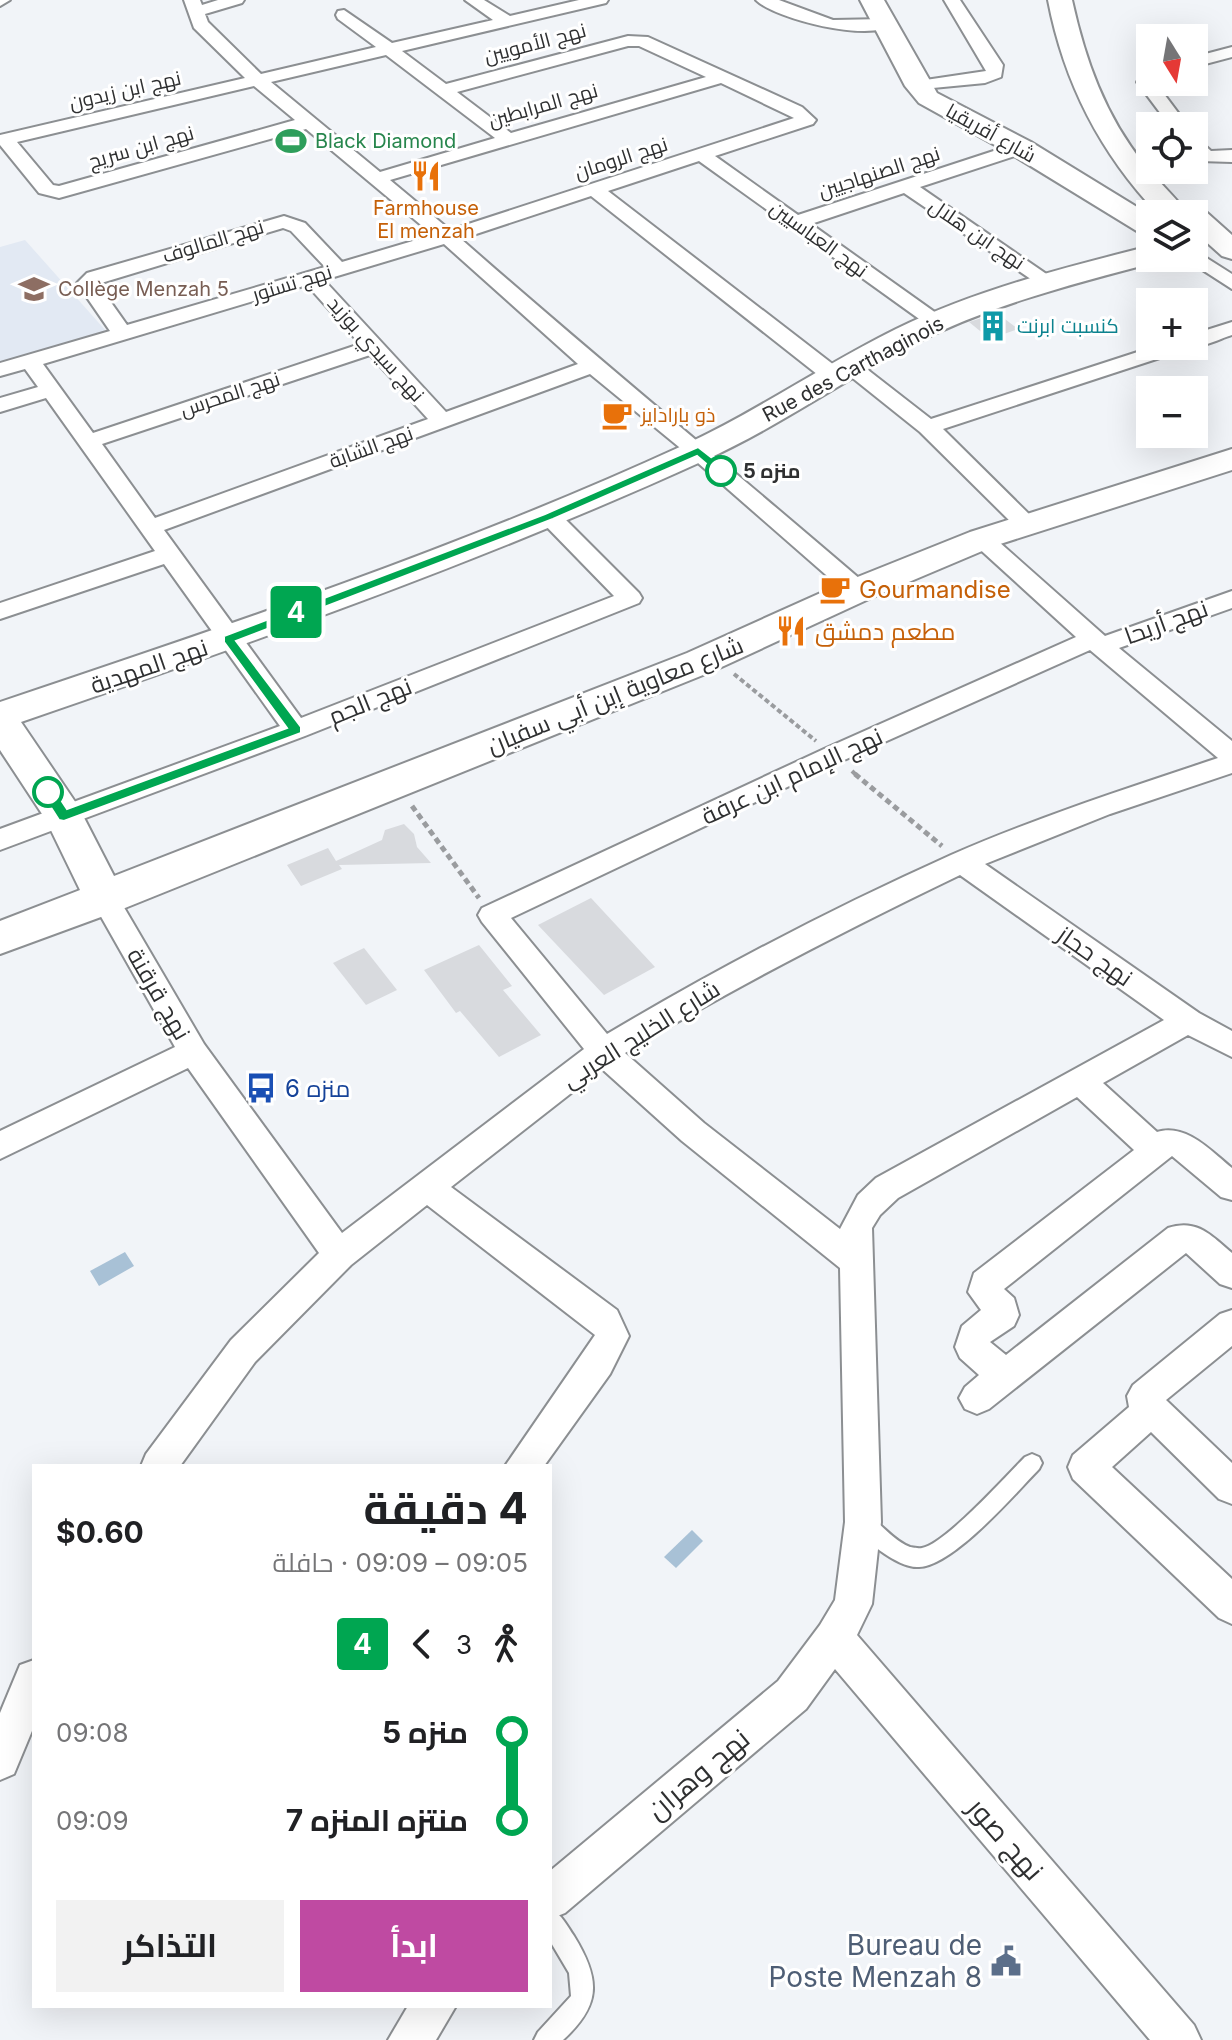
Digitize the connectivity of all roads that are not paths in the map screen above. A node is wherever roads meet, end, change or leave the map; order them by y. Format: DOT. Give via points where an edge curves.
graph roads {
  1 [pos="236,0"];
  2 [pos="473,0"];
  3 [pos="600,0"];
  4 [pos="764,0"];
  5 [pos="872,0"];
  6 [pos="952,0"];
  7 [pos="1060,0"];
  8 [pos="1075,0"];
  9 [pos="193,6"];
  10 [pos="344,15"];
  11 [pos="508,22"];
  12 [pos="885,24"];
  13 [pos="391,50"];
  14 [pos="1232,52"];
  15 [pos="1208,58"];
  16 [pos="721,78"];
  17 [pos="260,82"];
  18 [pos="918,86"];
  19 [pos="441,91"];
  20 [pos="310,122"];
  21 [pos="506,138"];
  22 [pos="3,140"];
  23 [pos="1021,148"];
  24 [pos="1136,149"];
  25 [pos="702,155"];
  26 [pos="378,178"];
  27 [pos="1163,184"];
  28 [pos="906,186"];
  29 [pos="595,190"];
  30 [pos="1161,200"];
  31 [pos="1179,200"];
  32 [pos="1136,218"];
  33 [pos="796,222"];
  34 [pos="1208,228"];
  35 [pos="447,237"];
  36 [pos="1208,244"];
  37 [pos="1232,250"];
  38 [pos="1136,259"];
  39 [pos="1232,264"];
  40 [pos="1208,266"];
  41 [pos="338,269"];
  42 [pos="311,278"];
  43 [pos="1048,282"];
  44 [pos="1232,283"];
  45 [pos="936,322"];
  46 [pos="1232,328"];
  47 [pos="123,334"];
  48 [pos="1208,336"];
  49 [pos="373,347"];
  50 [pos="1136,359"];
  51 [pos="30,361"];
  52 [pos="593,366"];
  53 [pos="0,370"];
  54 [pos="843,372"];
  55 [pos="51,390"];
  56 [pos="0,405"];
  57 [pos="442,421"];
  58 [pos="928,427"];
  59 [pos="87,442"];
  60 [pos="698,451"];
  61 [pos="1232,459"];
  62 [pos="549,516"];
  63 [pos="1027,525"];
  64 [pos="149,528"];
  65 [pos="982,539"];
  66 [pos="168,555"];
  67 [pos="858,590"];
  68 [pos="1232,599"];
  69 [pos="0,611"];
  70 [pos="228,639"];
  71 [pos="1097,642"];
  72 [pos="0,718"];
  73 [pos="296,730"];
  74 [pos="1232,755"];
  75 [pos="1232,763"];
  76 [pos="64,816"];
  77 [pos="0,840"];
  78 [pos="962,862"];
  79 [pos="105,899"];
  80 [pos="0,938"];
  81 [pos="1188,1021"];
  82 [pos="1232,1045"];
  83 [pos="603,1051"];
  84 [pos="193,1052"];
  85 [pos="1079,1080"];
  86 [pos="0,1146"];
  87 [pos="1155,1150"];
  88 [pos="1232,1187"];
  89 [pos="428,1188"];
  90 [pos="339,1255"];
  91 [pos="855,1260"];
  92 [pos="1232,1274"];
  93 [pos="1232,1325"];
  94 [pos="1004,1375"];
  95 [pos="977,1398"];
  96 [pos="1150,1410"];
  97 [pos="1032,1463"];
  98 [pos="160,1464"];
  99 [pos="524,1464"];
  100 [pos="1232,1487"];
  101 [pos="863,1522"];
  102 [pos="1232,1605"];
  103 [pos="834,1638"];
  104 [pos="18,1697"];
  105 [pos="0,1760"];
  106 [pos="552,1896"];
  107 [pos="552,1923"];
  108 [pos="433,2008"];
  109 [pos="410,2040"];
  110 [pos="546,2040"];
  111 [pos="1179,2040"];
  1 -- 9 [label="street"];
  2 -- 11 [label="street"];
  3 -- 11 [label="street, نهج ابن زيدون"];
  4 -- 12 [label="street" via="831,25"];
  5 -- 12 [label="main road, شارع أفريقيا"];
  6 -- 18 [label="street" via="995,73"];
  7 -- 30 [label="main road" via="1082,82 1106,133"];
  8 -- 24 [label="main road" via="1106,104"];
  9 -- 17 [label="street" via="200,24"];
  10 -- 13 [label="street"];
  11 -- 13 [label="street, نهج ابن زيدون"];
  12 -- 18 [label="main road, شارع أفريقيا"];
  13 -- 17 [label="street, نهج ابن زيدون"];
  13 -- 19 [label="street"];
  14 -- 15 [label="street"];
  16 -- 19 [label="street, نهج الأمويين" via="642,41 628,41"];
  16 -- 21 [label="street, نهج المرابطين"];
  16 -- 25 [label="street, نهج الرومان" via="807,120"];
  17 -- 20 [label="street"];
  17 -- 22 [label="street, نهج ابن زيدون"];
  18 -- 23 [label="main road, شارع أفريقيا" via="934,102"];
  19 -- 21 [label="street"];
  20 -- 22 [label="street, نهج ابن سريج" via="59,192 46,189"];
  20 -- 26 [label="street"];
  21 -- 26 [label="street, نهج المرابطين"];
  23 -- 28 [label="street, نهج الصنهاجيين"];
  23 -- 32 [label="main road, شارع أفريقيا"];
  25 -- 29 [label="street, نهج الرومان"];
  25 -- 33 [label="street, نهج العباسيين"];
  26 -- 35 [label="street"];
  27 -- 31 [label="main road"];
  28 -- 33 [label="street, نهج الصنهاجيين"];
  28 -- 43 [label="street, نهج ابن هلال"];
  29 -- 35 [label="street, نهج الرومان"];
  29 -- 54 [label="street"];
  33 -- 45 [label="street, نهج العباسيين"];
  34 -- 37 [label="main road"];
  35 -- 41 [label="street, نهج تستور"];
  35 -- 52 [label="street"];
  36 -- 39 [label="main road"];
  38 -- 43 [label="main road, Rue des Carthaginois"];
  40 -- 44 [label="street"];
  41 -- 42 [label="street, نهج تستور"];
  41 -- 47 [label="street, نهج المالوف" via="298,227 284,222 94,277 87,283"];
  42 -- 47 [label="street, نهج تستور"];
  42 -- 49 [label="street, نهج سيدي بوزيد"];
  43 -- 45 [label="main road, Rue des Carthaginois"];
  45 -- 54 [label="main road, Rue des Carthaginois"];
  46 -- 48 [label="street"];
  47 -- 51 [label="street, نهج تستور"];
  49 -- 57 [label="street, نهج سيدي بوزيد"];
  49 -- 59 [label="street, نهج المحرس"];
  50 -- 58 [label="street"];
  51 -- 53 [label="street, نهج تستور"];
  51 -- 55 [label="street"];
  52 -- 57 [label="street, نهج الشابة"];
  52 -- 60 [label="street"];
  54 -- 58 [label="street"];
  54 -- 60 [label="main road, Rue des Carthaginois"];
  55 -- 56 [label="street"];
  55 -- 59 [label="street"];
  57 -- 64 [label="street, نهج الشابة"];
  58 -- 63 [label="street"];
  59 -- 64 [label="street"];
  60 -- 62 [label="main road, نهج المهدية"];
  60 -- 67 [label="street"];
  61 -- 63 [label="main road, شارع معاوية إبن أبي سفيان"];
  62 -- 70 [label="main road, نهج المهدية"];
  62 -- 73 [label="street, نهج الجم" via="630,598"];
  63 -- 65 [label="main road, شارع معاوية إبن أبي سفيان"];
  64 -- 66 [label="street"];
  65 -- 67 [label="main road, شارع معاوية إبن أبي سفيان"];
  65 -- 71 [label="street"];
  66 -- 69 [label="street"];
  66 -- 70 [label="street"];
  67 -- 79 [label="main road, شارع معاوية إبن أبي سفيان" via="713,656"];
  68 -- 71 [label="street, نهج أريحا"];
  70 -- 72 [label="main road, نهج المهدية"];
  70 -- 73 [label="street"];
  71 -- 74 [label="street"];
  71 -- 83 [label="street, نهج الإمام ابن عرفة" via="833,755 492,915"];
  72 -- 76 [label="main road, نهج قرقنة"];
  73 -- 76 [label="street, نهج الجم"];
  75 -- 78 [label="street, شارع الخليج العربي" via="1100,807"];
  76 -- 77 [label="street, نهج الجم"];
  76 -- 79 [label="main road, نهج قرقنة"];
  78 -- 81 [label="street, نهج حجاز"];
  78 -- 83 [label="street, شارع الخليج العربي" via="802,939"];
  79 -- 80 [label="main road, شارع معاوية إبن أبي سفيان"];
  79 -- 84 [label="street, نهج قرقنة"];
  81 -- 82 [label="street, نهج حجاز"];
  81 -- 85 [label="street, نهج وهران"];
  83 -- 89 [label="street, شارع الخليج العربي"];
  83 -- 91 [label="street" via="693,1132"];
  84 -- 86 [label="street"];
  84 -- 90 [label="street, نهج قرقنة"];
  85 -- 87 [label="street"];
  85 -- 91 [label="street, نهج وهران" via="887,1188 856,1226"];
  87 -- 88 [label="street" via="1174,1141"];
  87 -- 94 [label="street" via="986,1283 985,1292 1002,1315 973,1335 972,1347"];
  89 -- 90 [label="street, شارع الخليج العربي"];
  89 -- 99 [label="street" via="605,1321 612,1336"];
  90 -- 98 [label="street, شارع الخليج العربي" via="243,1351"];
  91 -- 101 [label="street, نهج وهران"];
  92 -- 94 [label="street" via="1193,1239 1180,1238"];
  93 -- 96 [label="street" via="1145,1396"];
  94 -- 95 [label="street"];
  96 -- 100 [label="street"];
  96 -- 102 [label="street" via="1086,1467"];
  97 -- 101 [label="lane" via="941,1551 921,1558 892,1549"];
  101 -- 103 [label="street, نهج وهران" via="853,1604"];
  103 -- 106 [label="street, نهج وهران" via="792,1695"];
  103 -- 111 [label="street, نهج صور"];
  104 -- 105 [label="street"];
  107 -- 110 [label="lane" via="584,1986 578,2007"];
  108 -- 109 [label="street"];
}
